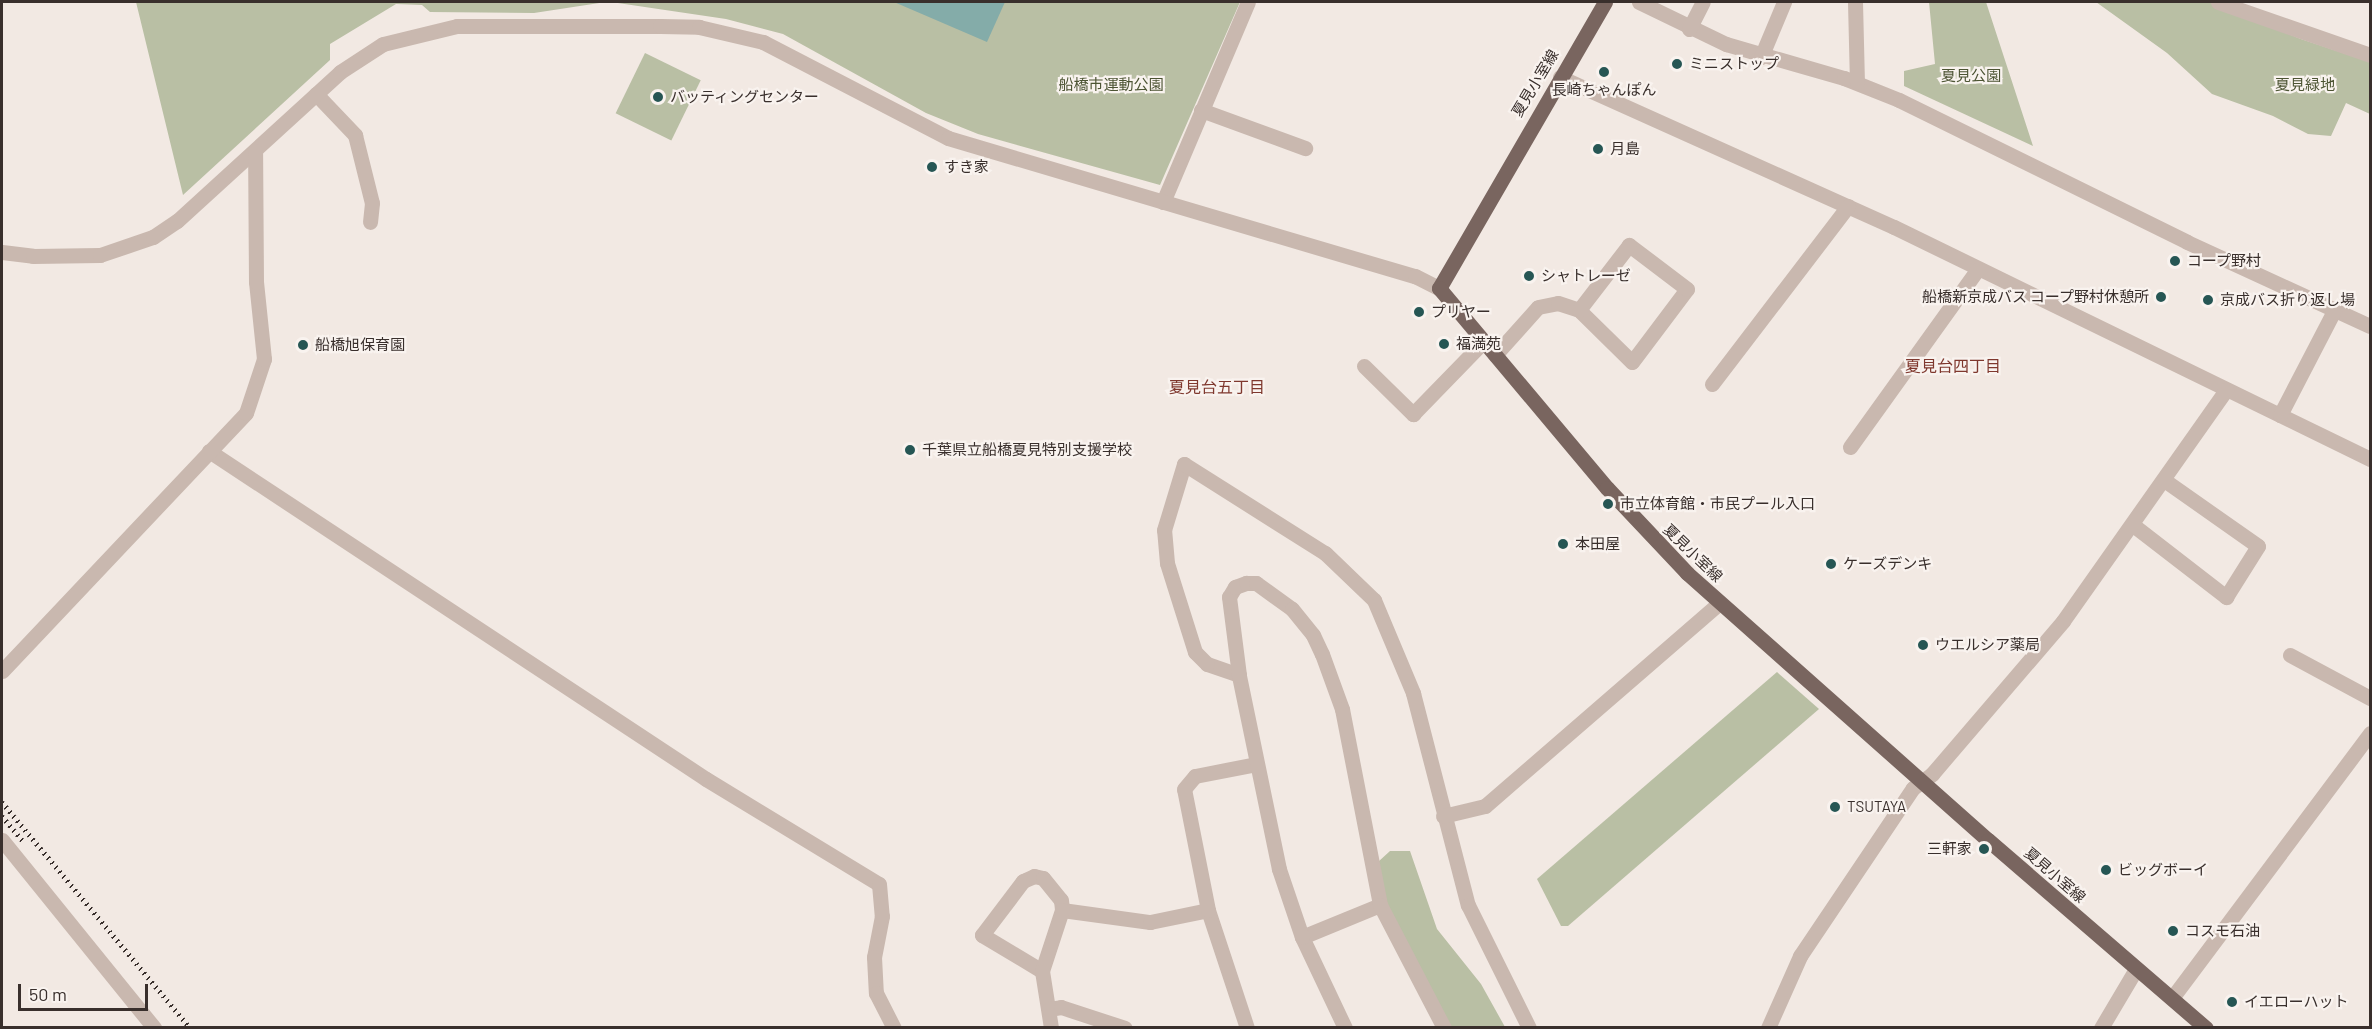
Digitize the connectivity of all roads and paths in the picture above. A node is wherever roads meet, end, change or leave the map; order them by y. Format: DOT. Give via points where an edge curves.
graph roads {
  1 [pos="1248,2"];
  2 [pos="1605,2"];
  3 [pos="1639,2"];
  4 [pos="1703,2"];
  5 [pos="1784,2"];
  6 [pos="1855,2"];
  7 [pos="2218,2"];
  8 [pos="1689,29"];
  9 [pos="2370,54"];
  10 [pos="1761,57"];
  11 [pos="1560,77"];
  12 [pos="1857,82"];
  13 [pos="316,94"];
  14 [pos="1201,110"];
  15 [pos="1305,148"];
  16 [pos="255,151"];
  17 [pos="1163,202"];
  18 [pos="1848,206"];
  19 [pos="370,222"];
  20 [pos="2,252"];
  21 [pos="1977,270"];
  22 [pos="1439,288"];
  23 [pos="2335,309"];
  24 [pos="1579,310"];
  25 [pos="2370,326"];
  26 [pos="1484,341"];
  27 [pos="1495,355"];
  28 [pos="1365,366"];
  29 [pos="1712,384"];
  30 [pos="2226,390"];
  31 [pos="2280,415"];
  32 [pos="1850,447"];
  33 [pos="209,451"];
  34 [pos="2370,459"];
  35 [pos="2164,480"];
  36 [pos="2133,525"];
  37 [pos="1719,603"];
  38 [pos="2289,656"];
  39 [pos="2,671"];
  40 [pos="1239,675"];
  41 [pos="2370,698"];
  42 [pos="2370,733"];
  43 [pos="1257,764"];
  44 [pos="1922,782"];
  45 [pos="1443,816"];
  46 [pos="2,840"];
  47 [pos="1380,905"];
  48 [pos="1062,910"];
  49 [pos="1208,910"];
  50 [pos="1302,936"];
  51 [pos="2136,969"];
  52 [pos="1042,971"];
  53 [pos="2172,998"];
  54 [pos="1049,1009"];
  55 [pos="891,1027"];
  56 [pos="154,1028"];
  57 [pos="1051,1028"];
  58 [pos="1125,1028"];
  59 [pos="1247,1028"];
  60 [pos="1345,1028"];
  61 [pos="1444,1028"];
  62 [pos="1529,1028"];
  63 [pos="1768,1028"];
  64 [pos="2101,1028"];
  65 [pos="2206,1028"];
  1 -- 14 [label="street"];
  2 -- 11 [label="main road, 夏見小室線"];
  3 -- 8 [label="street"];
  4 -- 8 [label="street"];
  5 -- 10 [label="street"];
  6 -- 12 [label="street"];
  7 -- 9 [label="street"];
  8 -- 10 [label="street"];
  10 -- 12 [label="street"];
  11 -- 18 [label="street"];
  11 -- 22 [label="main road, 夏見小室線"];
  12 -- 23 [label="street"];
  13 -- 16 [label="street"];
  13 -- 17 [label="street" via="340,72 383,44 416,33 492,25 699,27 763,42 948,138"];
  13 -- 19 [label="street" via="356,135 372,203"];
  14 -- 15 [label="street"];
  14 -- 17 [label="street"];
  16 -- 20 [label="street" via="177,221 128,248 68,257"];
  16 -- 33 [label="street" via="256,282 264,359 260,382 246,413"];
  17 -- 22 [label="street" via="1415,276"];
  18 -- 21 [label="street"];
  18 -- 29 [label="street"];
  21 -- 30 [label="street"];
  21 -- 32 [label="street"];
  22 -- 26 [label="main road, 夏見小室線"];
  23 -- 25 [label="street"];
  23 -- 31 [label="street"];
  24 -- 24 [label="street" via="1629,245 1687,289 1632,362"];
  24 -- 27 [label="street" via="1558,303 1538,307"];
  26 -- 27 [label="main road, 夏見小室線"];
  26 -- 28 [label="street" via="1413,414"];
  27 -- 37 [label="main road, 夏見小室線" via="1640,525"];
  30 -- 31 [label="street"];
  30 -- 35 [label="street"];
  31 -- 34 [label="street"];
  33 -- 39 [label="street"];
  33 -- 55 [label="street" via="706,779 879,884 882,916 874,957 876,993"];
  35 -- 36 [label="street"];
  35 -- 36 [label="street" via="2258,546 2226,597"];
  36 -- 44 [label="street" via="2062,621 1976,725"];
  37 -- 44 [label="main road, 夏見小室線"];
  37 -- 45 [label="street" via="1485,806"];
  38 -- 41 [label="street"];
  40 -- 43 [label="street"];
  40 -- 45 [label="street" via="1208,664 1194,652 1167,563 1164,530 1184,464 1325,553 1374,600 1413,693"];
  40 -- 47 [label="street" via="1229,597 1235,587 1256,584 1292,609 1313,634 1334,684"];
  42 -- 53 [label="street"];
  43 -- 49 [label="street" via="1195,776 1184,789"];
  43 -- 50 [label="street" via="1279,869"];
  44 -- 51 [label="main road, 夏見小室線"];
  44 -- 63 [label="street" via="1913,788 1800,956"];
  45 -- 62 [label="street" via="1468,906"];
  46 -- 56 [label="street"];
  47 -- 50 [label="street"];
  47 -- 61 [label="street"];
  48 -- 49 [label="street" via="1150,922"];
  48 -- 52 [label="street"];
  48 -- 52 [label="street" via="1061,900 1043,878 1034,876 1023,881 982,935"];
  49 -- 59 [label="street"];
  50 -- 60 [label="street"];
  51 -- 53 [label="main road, 夏見小室線"];
  51 -- 64 [label="street"];
  52 -- 54 [label="street"];
  53 -- 65 [label="main road, 夏見小室線"];
  54 -- 57 [label="street"];
  54 -- 58 [label="street" via="1062,1007"];
}
